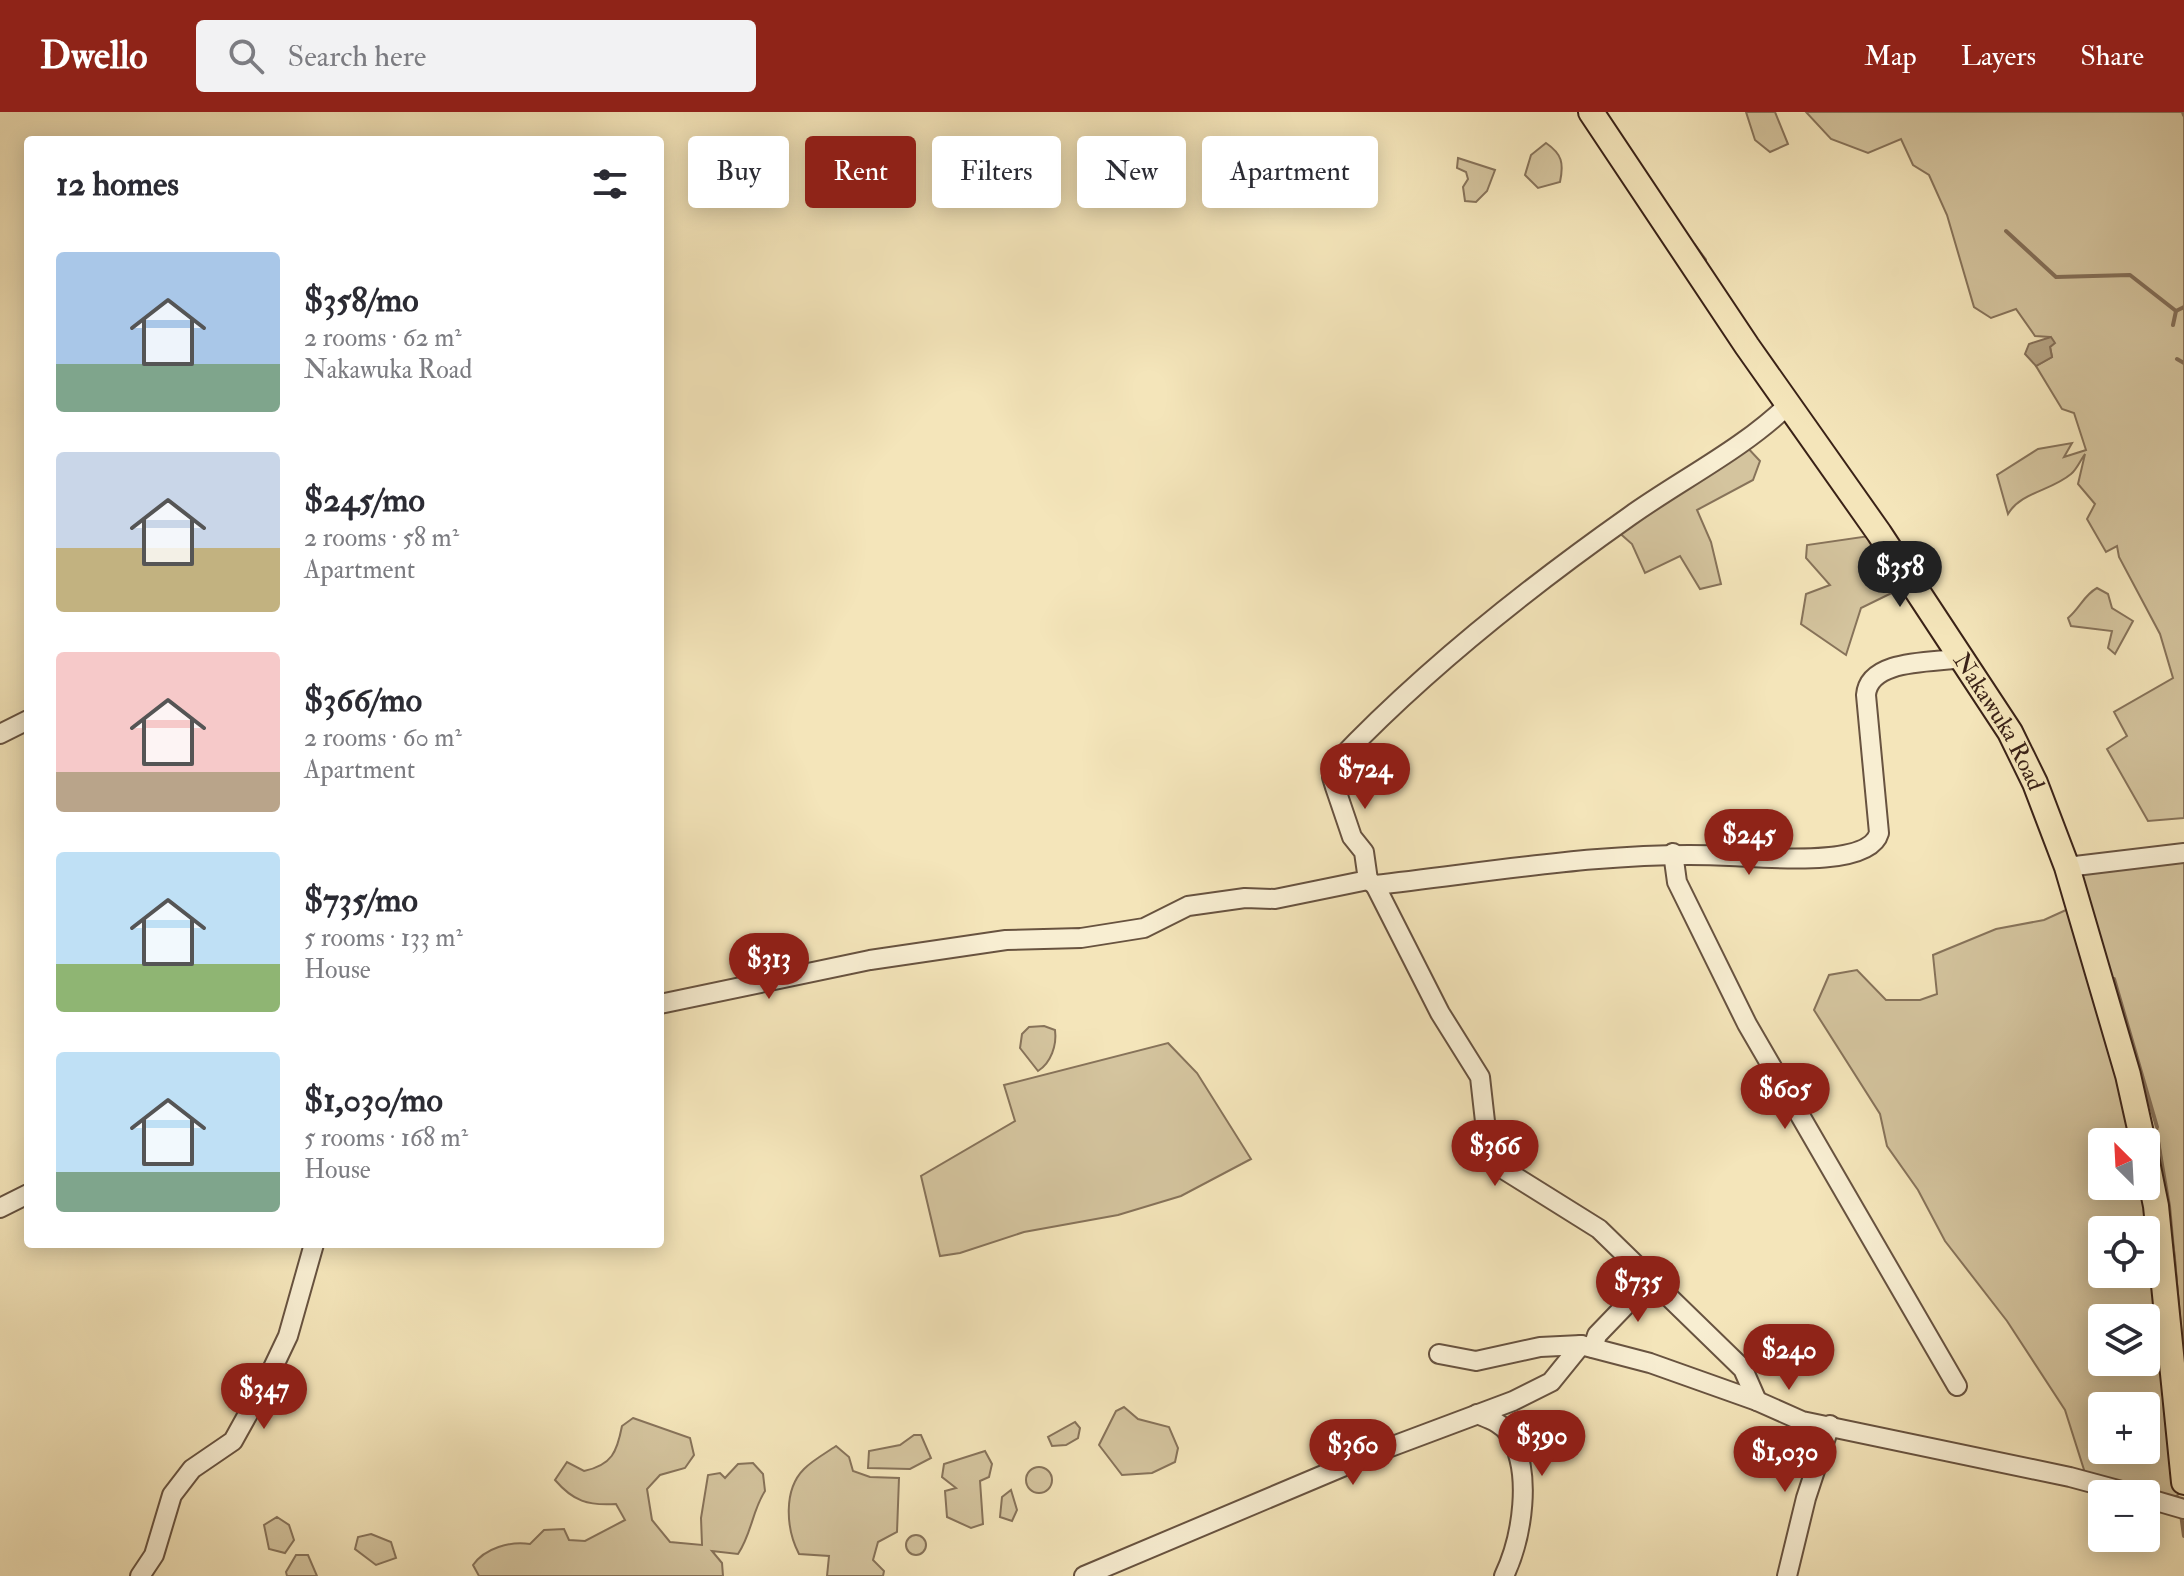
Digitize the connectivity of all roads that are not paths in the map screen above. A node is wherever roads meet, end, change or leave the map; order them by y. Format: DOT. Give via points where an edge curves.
graph roads {
  1 [pos="1591,112"];
  2 [pos="1789,404"];
  3 [pos="1963,658"];
  4 [pos="24,722"];
  5 [pos="0,734"];
  6 [pos="1673,853"];
  7 [pos="2184,853"];
  8 [pos="2067,867"];
  9 [pos="1372,882"];
  10 [pos="664,1003"];
  11 [pos="2140,1128"];
  12 [pos="24,1196"];
  13 [pos="2155,1200"];
  14 [pos="0,1208"];
  15 [pos="313,1248"];
  16 [pos="1650,1280"];
  17 [pos="1587,1347"];
  18 [pos="1439,1354"];
  19 [pos="1957,1386"];
  20 [pos="1757,1401"];
  21 [pos="1507,1403"];
  22 [pos="1477,1414"];
  23 [pos="1830,1425"];
  24 [pos="1502,1427"];
  25 [pos="2184,1482"];
  26 [pos="2088,1484"];
  27 [pos="2160,1502"];
  28 [pos="2184,1509"];
  29 [pos="140,1576"];
  30 [pos="1084,1576"];
  31 [pos="1504,1576"];
  32 [pos="1787,1576"];
  1 -- 2 [label="main road, Nakawuka Road"];
  2 -- 3 [label="main road, Nakawuka Road"];
  2 -- 9 [label="street" via="1753,435 1630,516 1482,625 1336,763 1335,787"];
  3 -- 6 [label="street" via="1899,667 1870,681 1866,695 1879,833 1866,850 1798,859"];
  3 -- 8 [label="main road, Nakawuka Road" via="2016,744"];
  4 -- 5 [label="street"];
  6 -- 9 [label="street"];
  6 -- 19 [label="street" via="1677,882 1747,1024"];
  7 -- 8 [label="street"];
  8 -- 11 [label="main road, Nakawuka Road"];
  9 -- 10 [label="street" via="1275,899 1188,906 1144,928 1081,938 1006,940 831,966"];
  9 -- 16 [label="street" via="1480,1077 1489,1157 1599,1229"];
  12 -- 14 [label="street"];
  13 -- 25 [label="main road"];
  15 -- 29 [label="street" via="288,1336 269,1376 233,1441 192,1469 172,1495 154,1555"];
  16 -- 17 [label="street"];
  16 -- 20 [label="street" via="1743,1369"];
  17 -- 18 [label="street" via="1540,1347 1476,1361"];
  17 -- 20 [label="street"];
  17 -- 21 [label="street" via="1551,1382"];
  20 -- 23 [label="street" via="1802,1421"];
  21 -- 22 [label="street"];
  21 -- 24 [label="street"];
  22 -- 24 [label="street"];
  22 -- 30 [label="street"];
  23 -- 26 [label="street"];
  23 -- 32 [label="street"];
  24 -- 31 [label="street" via="1520,1462 1521,1506"];
  27 -- 28 [label="street"];
}
